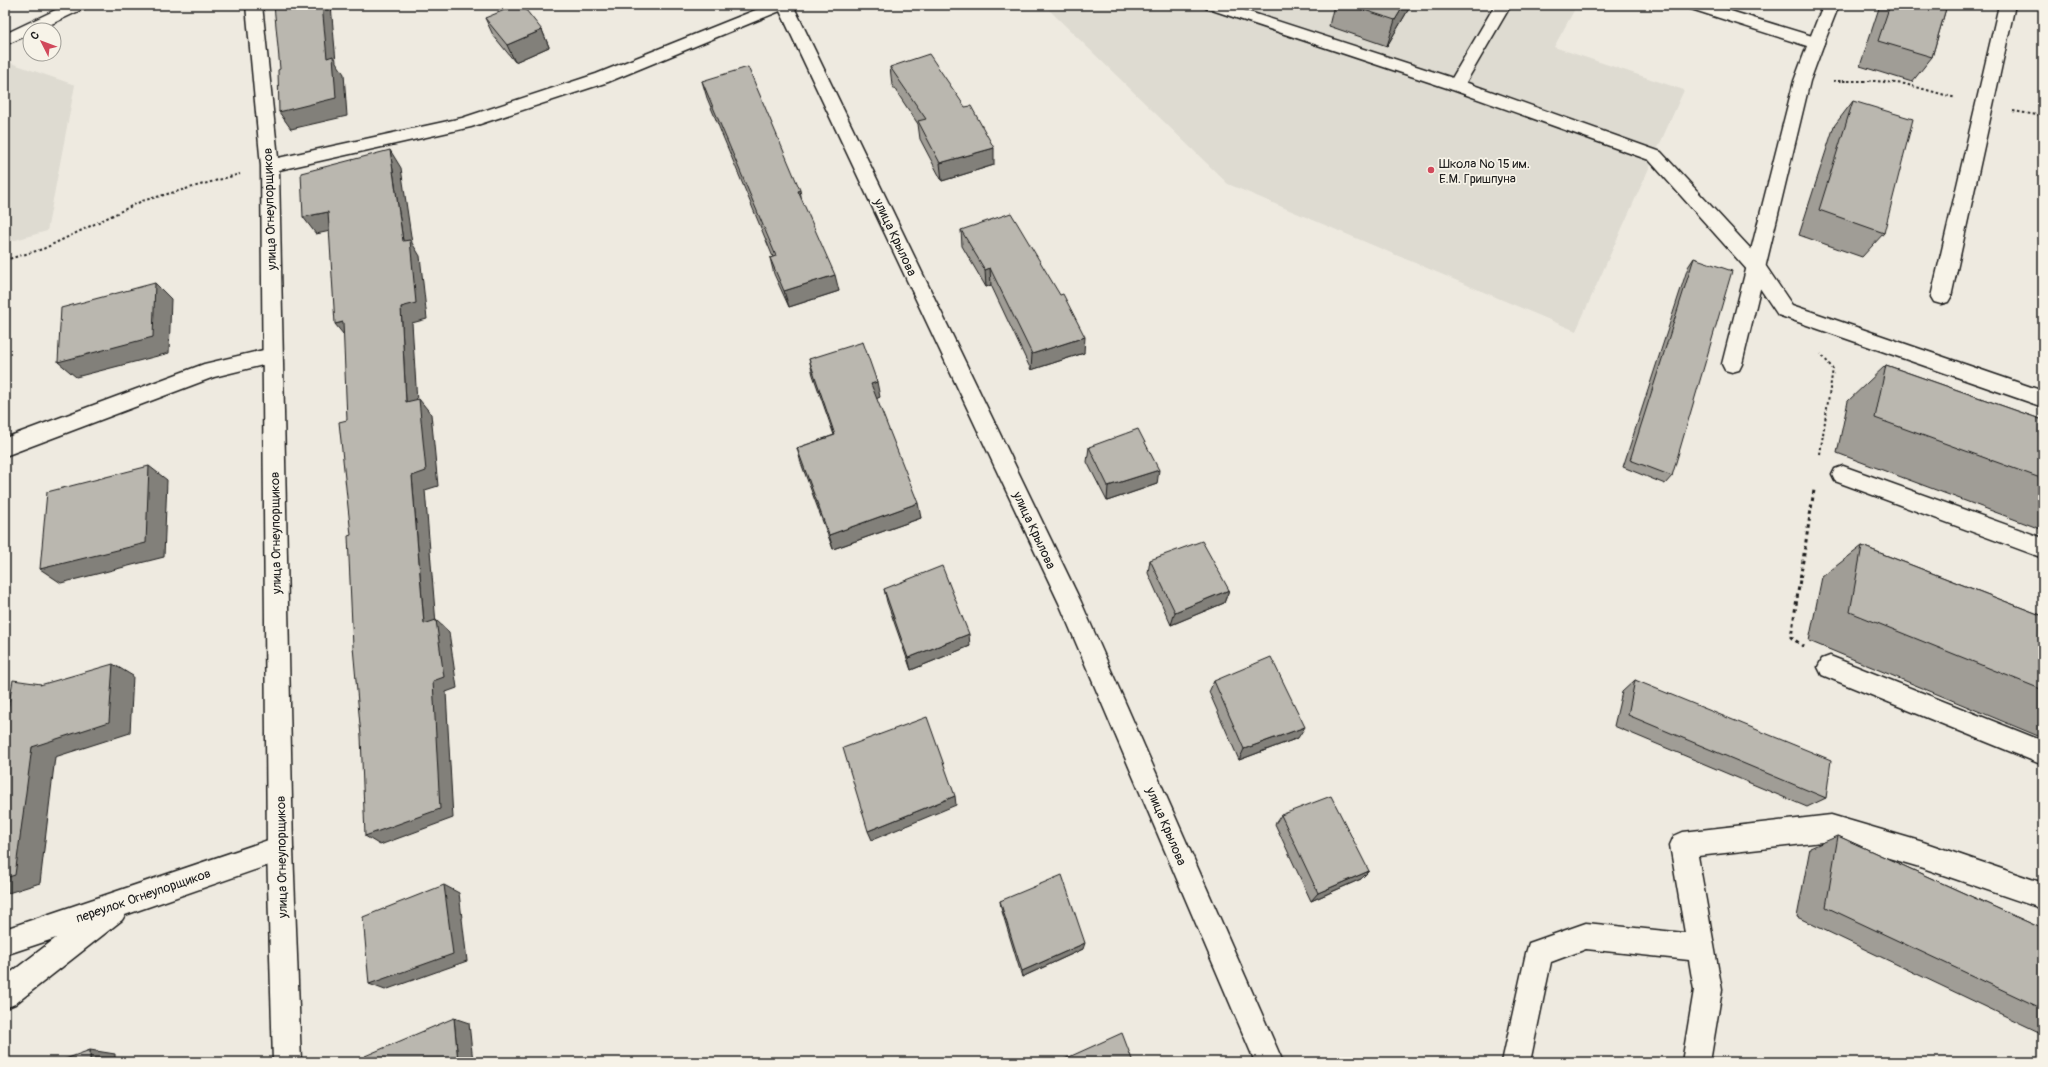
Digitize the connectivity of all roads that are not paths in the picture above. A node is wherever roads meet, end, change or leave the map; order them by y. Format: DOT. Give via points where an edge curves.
graph roads {
  1 [pos="79,5"];
  2 [pos="254,5"];
  3 [pos="782,5"];
  4 [pos="785,5"];
  5 [pos="1212,5"];
  6 [pos="1503,5"];
  7 [pos="1694,5"];
  8 [pos="1831,5"];
  9 [pos="2007,5"];
  10 [pos="5,40"];
  11 [pos="1816,43"];
  12 [pos="1456,85"];
  13 [pos="270,166"];
  14 [pos="1756,267"];
  15 [pos="1942,297"];
  16 [pos="272,356"];
  17 [pos="1732,364"];
  18 [pos="2043,399"];
  19 [pos="5,447"];
  20 [pos="1843,475"];
  21 [pos="2043,548"];
  22 [pos="1830,667"];
  23 [pos="2043,753"];
  24 [pos="280,849"];
  25 [pos="2043,896"];
  26 [pos="127,900"];
  27 [pos="5,942"];
  28 [pos="1702,948"];
  29 [pos="5,994"];
  30 [pos="287,1062"];
  31 [pos="1269,1062"];
  32 [pos="1516,1062"];
  33 [pos="1696,1062"];
  1 -- 10 [label="street"];
  2 -- 13 [label="street, улица Огнеупорщиков"];
  3 -- 13 [label="street" via="602,78 465,123"];
  4 -- 31 [label="street, улица Крылова" via="1070,602"];
  5 -- 12 [label="street"];
  6 -- 12 [label="street"];
  7 -- 11 [label="street"];
  8 -- 11 [label="street"];
  9 -- 15 [label="street"];
  11 -- 14 [label="street" via="1802,81"];
  12 -- 14 [label="street" via="1655,156"];
  13 -- 16 [label="street, улица Огнеупорщиков"];
  14 -- 17 [label="street"];
  14 -- 18 [label="street" via="1785,310"];
  16 -- 19 [label="street" via="211,370"];
  16 -- 24 [label="street, улица Огнеупорщиков"];
  20 -- 21 [label="street"];
  22 -- 23 [label="street"];
  24 -- 26 [label="street, переулок Огнеупорщиков"];
  24 -- 30 [label="street, улица Огнеупорщиков"];
  25 -- 28 [label="street" via="1922,855 1831,828 1684,845"];
  26 -- 27 [label="street, переулок Огнеупорщиков"];
  26 -- 29 [label="street"];
  28 -- 32 [label="street" via="1586,936 1539,953"];
  28 -- 33 [label="street" via="1708,990"];
}
